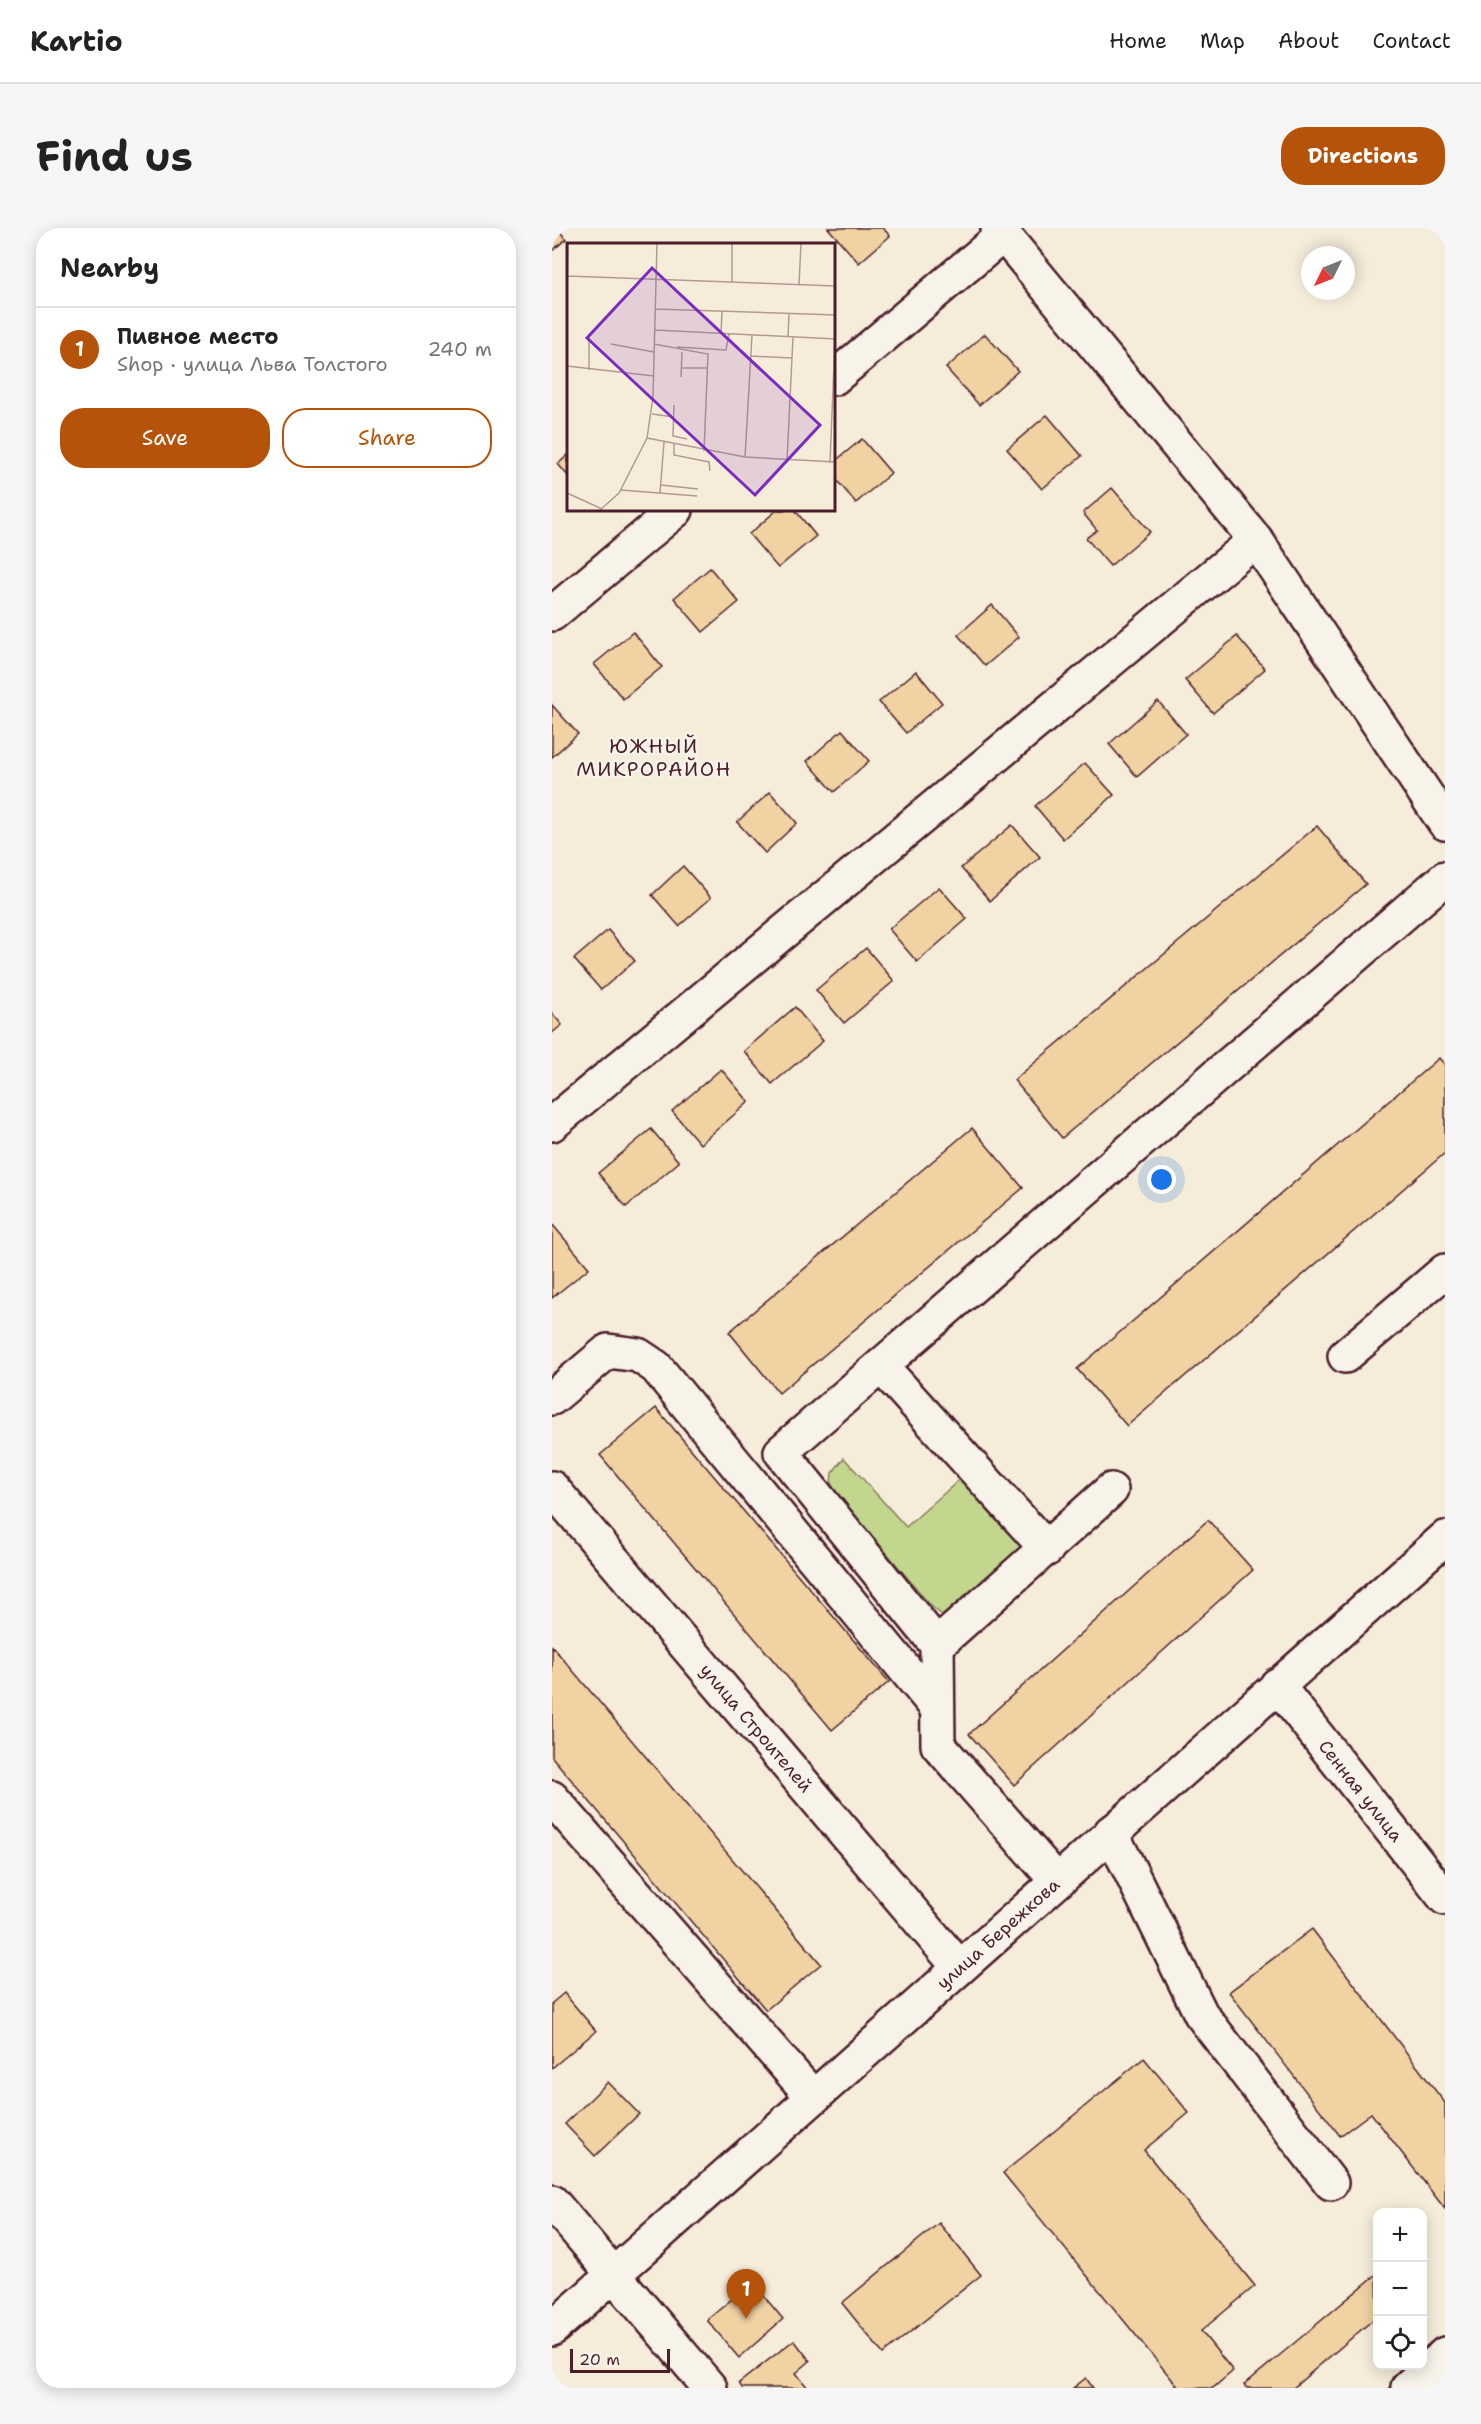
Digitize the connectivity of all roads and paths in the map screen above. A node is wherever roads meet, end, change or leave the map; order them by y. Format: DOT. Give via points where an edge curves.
graph roads {
  1 [pos="1001,232"];
  2 [pos="836,376"];
  3 [pos="674,512"];
  4 [pos="1256,540"];
  5 [pos="552,614"];
  6 [pos="1445,823"];
  7 [pos="1445,878"];
  8 [pos="552,1124"];
  9 [pos="1440,1287"];
  10 [pos="1345,1356"];
  11 [pos="882,1367"];
  12 [pos="552,1398"];
  13 [pos="781,1452"];
  14 [pos="749,1480"];
  15 [pos="1111,1490"];
  16 [pos="553,1491"];
  17 [pos="1445,1538"];
  18 [pos="1047,1549"];
  19 [pos="937,1645"];
  20 [pos="1277,1685"];
  21 [pos="938,1708"];
  22 [pos="552,1798"];
  23 [pos="1111,1832"];
  24 [pos="1057,1881"];
  25 [pos="1445,1898"];
  26 [pos="959,1967"];
  27 [pos="813,2097"];
  28 [pos="1331,2183"];
  29 [pos="552,2202"];
  30 [pos="615,2274"];
  31 [pos="552,2330"];
  32 [pos="1445,2354"];
  33 [pos="1408,2387"];
  34 [pos="710,2388"];
  1 -- 2 [label="street"];
  1 -- 4 [label="street"];
  3 -- 5 [label="street"];
  4 -- 6 [label="street"];
  4 -- 8 [label="street"];
  7 -- 11 [label="street"];
  9 -- 10 [label="street"];
  11 -- 13 [label="street"];
  11 -- 18 [label="street"];
  12 -- 14 [label="street" via="608,1351 638,1355 656,1368"];
  13 -- 14 [label="street"];
  13 -- 19 [label="street"];
  14 -- 21 [label="street"];
  15 -- 18 [label="street"];
  16 -- 26 [label="street, улица Строителей"];
  17 -- 20 [label="street, улица Бережкова"];
  18 -- 19 [label="street"];
  19 -- 21 [label="street"];
  20 -- 23 [label="street, улица Бережкова"];
  20 -- 25 [label="street, Сенная улица"];
  21 -- 24 [label="street" via="938,1745"];
  22 -- 27 [label="street"];
  23 -- 24 [label="street, улица Бережкова"];
  23 -- 28 [label="street" via="1201,2014"];
  24 -- 26 [label="street, улица Бережкова"];
  26 -- 27 [label="street, улица Бережкова"];
  27 -- 30 [label="street, улица Бережкова"];
  29 -- 30 [label="street"];
  30 -- 31 [label="street, улица Бережкова"];
  30 -- 34 [label="street"];
  32 -- 33 [label="street"];
}
